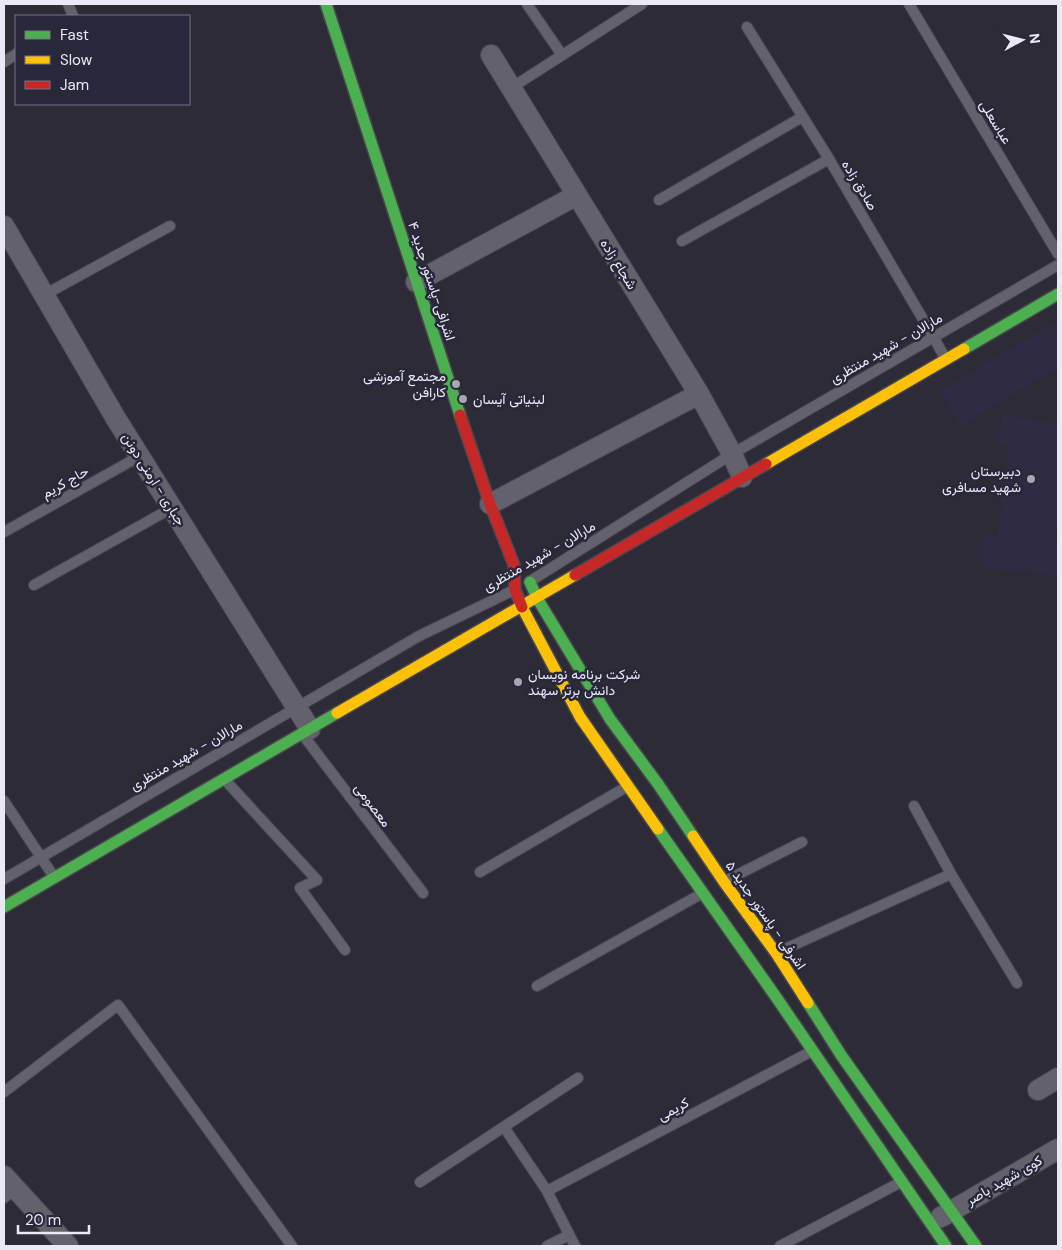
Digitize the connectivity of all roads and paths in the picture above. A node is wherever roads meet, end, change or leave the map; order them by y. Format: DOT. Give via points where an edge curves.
graph roads {
  1 [pos="326,4"];
  2 [pos="527,4"];
  3 [pos="642,4"];
  4 [pos="909,4"];
  5 [pos="747,27"];
  6 [pos="15,55"];
  7 [pos="491,55"];
  8 [pos="562,55"];
  9 [pos="4,62"];
  10 [pos="511,88"];
  11 [pos="802,117"];
  12 [pos="829,160"];
  13 [pos="577,195"];
  14 [pos="659,200"];
  15 [pos="4,226"];
  16 [pos="170,226"];
  17 [pos="682,241"];
  18 [pos="1058,254"];
  19 [pos="1058,265"];
  20 [pos="416,282"];
  21 [pos="1058,294"];
  22 [pos="44,295"];
  23 [pos="934,338"];
  24 [pos="945,359"];
  25 [pos="699,394"];
  26 [pos="732,454"];
  27 [pos="140,456"];
  28 [pos="742,477"];
  29 [pos="490,504"];
  30 [pos="172,508"];
  31 [pos="4,532"];
  32 [pos="514,565"];
  33 [pos="530,582"];
  34 [pos="34,585"];
  35 [pos="515,590"];
  36 [pos="537,598"];
  37 [pos="521,606"];
  38 [pos="296,708"];
  39 [pos="306,732"];
  40 [pos="225,779"];
  41 [pos="628,786"];
  42 [pos="4,801"];
  43 [pos="914,806"];
  44 [pos="802,842"];
  45 [pos="41,858"];
  46 [pos="480,872"];
  47 [pos="951,874"];
  48 [pos="54,878"];
  49 [pos="4,879"];
  50 [pos="713,887"];
  51 [pos="423,894"];
  52 [pos="4,907"];
  53 [pos="345,950"];
  54 [pos="764,958"];
  55 [pos="1017,983"];
  56 [pos="537,986"];
  57 [pos="812,1051"];
  58 [pos="578,1078"];
  59 [pos="1058,1078"];
  60 [pos="1038,1090"];
  61 [pos="4,1092"];
  62 [pos="504,1126"];
  63 [pos="1058,1149"];
  64 [pos="902,1181"];
  65 [pos="420,1182"];
  66 [pos="8,1187"];
  67 [pos="547,1192"];
  68 [pos="950,1211"];
  69 [pos="930,1223"];
  70 [pos="569,1235"];
  71 [pos="942,1245"];
  72 [pos="68,1246"];
  73 [pos="292,1246"];
  74 [pos="547,1246"];
  75 [pos="575,1246"];
  76 [pos="780,1246"];
  77 [pos="976,1246"];
  1 -- 20 [label="main road, اشرافی-پاستور جدید ۴"];
  2 -- 8 [label="lane"];
  3 -- 8 [label="lane"];
  4 -- 18 [label="lane, عباسعلی"];
  5 -- 11 [label="lane, صادق زاده"];
  6 -- 9 [label="lane"];
  7 -- 10 [label="street, شجاع زاده"];
  8 -- 10 [label="lane"];
  10 -- 13 [label="street, شجاع زاده"];
  11 -- 12 [label="lane, صادق زاده"];
  11 -- 14 [label="lane"];
  12 -- 17 [label="lane"];
  12 -- 23 [label="lane, صادق زاده"];
  13 -- 20 [label="street"];
  13 -- 25 [label="street, شجاع زاده"];
  15 -- 22 [label="street, جباری - ارمنی دونن"];
  16 -- 22 [label="lane"];
  19 -- 23 [label="lane, مارالان - شهید منتظری"];
  20 -- 29 [label="main road, اشرافی-پاستور جدید ۴"];
  21 -- 24 [label="main road"];
  22 -- 27 [label="street, جباری - ارمنی دونن"];
  23 -- 24 [label="lane, صادق زاده"];
  23 -- 26 [label="lane, مارالان - شهید منتظری"];
  24 -- 28 [label="main road"];
  25 -- 26 [label="street, شجاع زاده"];
  25 -- 29 [label="street"];
  26 -- 28 [label="street, شجاع زاده"];
  26 -- 33 [label="lane, مارالان - شهید منتظری"];
  27 -- 30 [label="street, جباری - ارمنی دونن"];
  27 -- 31 [label="lane, حاج کریم"];
  28 -- 36 [label="main road"];
  29 -- 32 [label="main road, اشرافی-پاستور جدید ۴"];
  30 -- 34 [label="lane"];
  30 -- 38 [label="street, جباری - ارمنی دونن"];
  32 -- 33 [label="main road, اشرافی-پاستور جدید ۴"];
  32 -- 35 [label="main road, اشرافی-پاستور جدید ۴"];
  33 -- 35 [label="lane, مارالان - شهید منتظری"];
  33 -- 36 [label="main road, اشرافی-پاستور جدید ۴"];
  35 -- 37 [label="main road, اشرافی-پاستور جدید ۴"];
  35 -- 38 [label="lane, مارالان - شهید منتظری" via="419,636"];
  36 -- 37 [label="main road"];
  36 -- 50 [label="main road, اشرفی - پاستور جدید ۵" via="610,719 658,784"];
  37 -- 39 [label="main road"];
  37 -- 41 [label="main road, اشرفی - پاستور جدید ۵" via="580,716"];
  38 -- 39 [label="street, جباری - ارمنی دونن"];
  38 -- 45 [label="lane, مارالان - شهید منتظری"];
  39 -- 40 [label="main road"];
  39 -- 51 [label="lane, معصومی"];
  40 -- 48 [label="main road"];
  40 -- 53 [label="lane" via="317,880 300,888"];
  41 -- 46 [label="lane"];
  41 -- 50 [label="main road, اشرفی - پاستور جدید ۵"];
  42 -- 45 [label="lane"];
  43 -- 47 [label="lane"];
  44 -- 50 [label="lane"];
  45 -- 48 [label="lane"];
  45 -- 49 [label="lane, مارالان - شهید منتظری"];
  47 -- 54 [label="lane"];
  47 -- 55 [label="lane"];
  48 -- 52 [label="main road"];
  50 -- 54 [label="main road, اشرفی - پاستور جدید ۵"];
  50 -- 54 [label="main road, اشرفی - پاستور جدید ۵"];
  50 -- 56 [label="lane"];
  54 -- 57 [label="main road, اشرفی - پاستور جدید ۵"];
  54 -- 68 [label="main road, اشرفی - پاستور جدید ۵" via="841,1055"];
  57 -- 64 [label="main road, اشرفی - پاستور جدید ۵"];
  57 -- 67 [label="lane, کریمی"];
  58 -- 62 [label="lane"];
  59 -- 60 [label="street"];
  61 -- 73 [label="lane" via="118,1005"];
  62 -- 65 [label="lane"];
  62 -- 67 [label="lane"];
  63 -- 68 [label="street, کوی شهید باصر"];
  64 -- 69 [label="main road, اشرفی - پاستور جدید ۵"];
  64 -- 76 [label="lane"];
  66 -- 72 [label="street"];
  67 -- 70 [label="lane"];
  68 -- 69 [label="street, کوی شهید باصر"];
  68 -- 77 [label="main road, اشرفی - پاستور جدید ۵"];
  69 -- 71 [label="main road, اشرفی - پاستور جدید ۵"];
  70 -- 74 [label="lane"];
  70 -- 75 [label="lane"];
}
